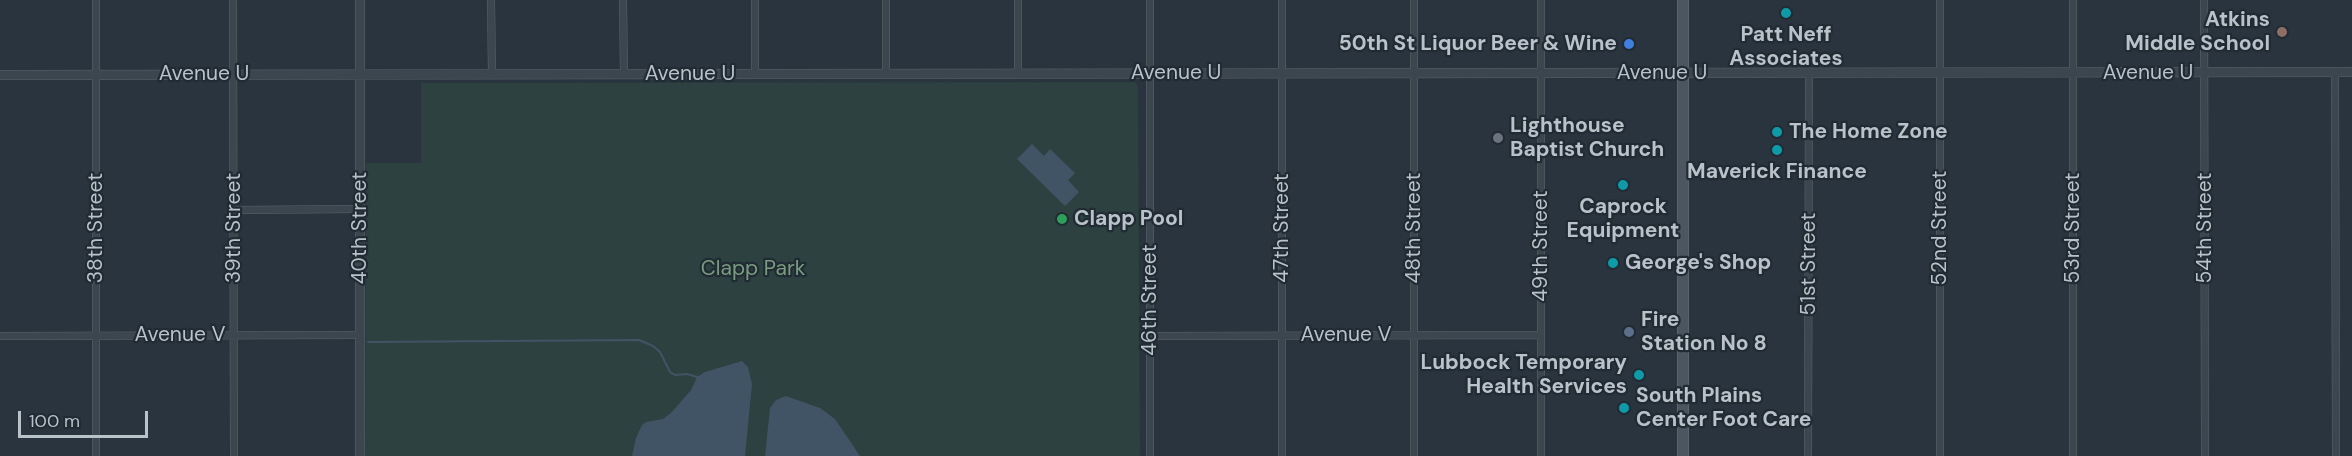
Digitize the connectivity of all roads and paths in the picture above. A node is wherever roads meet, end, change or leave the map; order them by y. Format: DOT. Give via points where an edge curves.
graph roads {
  1 [pos="96,0"];
  2 [pos="233,0"];
  3 [pos="360,0"];
  4 [pos="492,0"];
  5 [pos="623,0"];
  6 [pos="755,0"];
  7 [pos="886,0"];
  8 [pos="1018,0"];
  9 [pos="1150,0"];
  10 [pos="1282,0"];
  11 [pos="1414,0"];
  12 [pos="1541,0"];
  13 [pos="1683,0"];
  14 [pos="1940,0"];
  15 [pos="2073,0"];
  16 [pos="2204,0"];
  17 [pos="2335,72"];
  18 [pos="2352,72"];
  19 [pos="1282,73"];
  20 [pos="1414,73"];
  21 [pos="1541,73"];
  22 [pos="1683,73"];
  23 [pos="1809,73"];
  24 [pos="1940,73"];
  25 [pos="2073,73"];
  26 [pos="2204,73"];
  27 [pos="234,74"];
  28 [pos="360,74"];
  29 [pos="492,74"];
  30 [pos="624,74"];
  31 [pos="755,74"];
  32 [pos="886,74"];
  33 [pos="1018,74"];
  34 [pos="1150,74"];
  35 [pos="0,75"];
  36 [pos="96,75"];
  37 [pos="360,209"];
  38 [pos="234,210"];
  39 [pos="234,335"];
  40 [pos="360,335"];
  41 [pos="1414,335"];
  42 [pos="1541,335"];
  43 [pos="0,336"];
  44 [pos="96,336"];
  45 [pos="1150,336"];
  46 [pos="1282,336"];
  47 [pos="96,456"];
  48 [pos="234,456"];
  49 [pos="360,456"];
  50 [pos="1150,456"];
  51 [pos="1282,456"];
  52 [pos="1414,456"];
  53 [pos="1541,456"];
  54 [pos="1683,456"];
  55 [pos="1808,456"];
  56 [pos="1940,456"];
  57 [pos="2073,456"];
  58 [pos="2205,456"];
  59 [pos="2336,456"];
  1 -- 36 [label="street, 38th Street"];
  2 -- 27 [label="street, 39th Street"];
  3 -- 28 [label="street, 40th Street"];
  4 -- 29 [label="street"];
  5 -- 30 [label="street"];
  6 -- 31 [label="street"];
  7 -- 32 [label="street"];
  8 -- 33 [label="street"];
  9 -- 34 [label="street, 46th Street"];
  10 -- 19 [label="street, 47th Street"];
  11 -- 20 [label="street, 48th Street"];
  12 -- 21 [label="street, 49th Street"];
  13 -- 22 [label="main road"];
  14 -- 24 [label="street, 52nd Street"];
  15 -- 25 [label="street, 53rd Street"];
  16 -- 26 [label="street, 54th Street"];
  17 -- 18 [label="street, Avenue U"];
  17 -- 26 [label="street, Avenue U"];
  17 -- 59 [label="street"];
  19 -- 20 [label="street, Avenue U"];
  19 -- 34 [label="street, Avenue U"];
  19 -- 46 [label="street, 47th Street"];
  20 -- 21 [label="street, Avenue U"];
  20 -- 41 [label="street, 48th Street"];
  21 -- 22 [label="street, Avenue U"];
  21 -- 42 [label="street, 49th Street"];
  22 -- 23 [label="street, Avenue U"];
  22 -- 54 [label="main road"];
  23 -- 24 [label="street, Avenue U"];
  23 -- 55 [label="street, 51st Street"];
  24 -- 25 [label="street, Avenue U"];
  24 -- 56 [label="street, 52nd Street"];
  25 -- 26 [label="street, Avenue U"];
  25 -- 57 [label="street, 53rd Street"];
  26 -- 58 [label="street, 54th Street"];
  27 -- 28 [label="street, Avenue U"];
  27 -- 36 [label="street, Avenue U"];
  27 -- 38 [label="street, 39th Street"];
  28 -- 29 [label="street, Avenue U"];
  28 -- 37 [label="street, 40th Street"];
  29 -- 30 [label="street, Avenue U"];
  30 -- 31 [label="street, Avenue U"];
  31 -- 32 [label="street, Avenue U"];
  32 -- 33 [label="street, Avenue U"];
  33 -- 34 [label="street, Avenue U"];
  34 -- 45 [label="street, 46th Street"];
  35 -- 36 [label="street, Avenue U"];
  36 -- 44 [label="street, 38th Street"];
  37 -- 38 [label="street"];
  37 -- 40 [label="street, 40th Street"];
  38 -- 39 [label="street, 39th Street"];
  39 -- 40 [label="street, Avenue V"];
  39 -- 44 [label="street, Avenue V"];
  39 -- 48 [label="street, 39th Street"];
  40 -- 49 [label="street, 40th Street"];
  41 -- 42 [label="street, Avenue V"];
  41 -- 46 [label="street, Avenue V"];
  41 -- 52 [label="street, 48th Street"];
  42 -- 53 [label="street, 49th Street"];
  43 -- 44 [label="street, Avenue V"];
  44 -- 47 [label="street, 38th Street"];
  45 -- 46 [label="street, Avenue V"];
  45 -- 50 [label="street, 46th Street"];
  46 -- 51 [label="street, 47th Street"];
}
